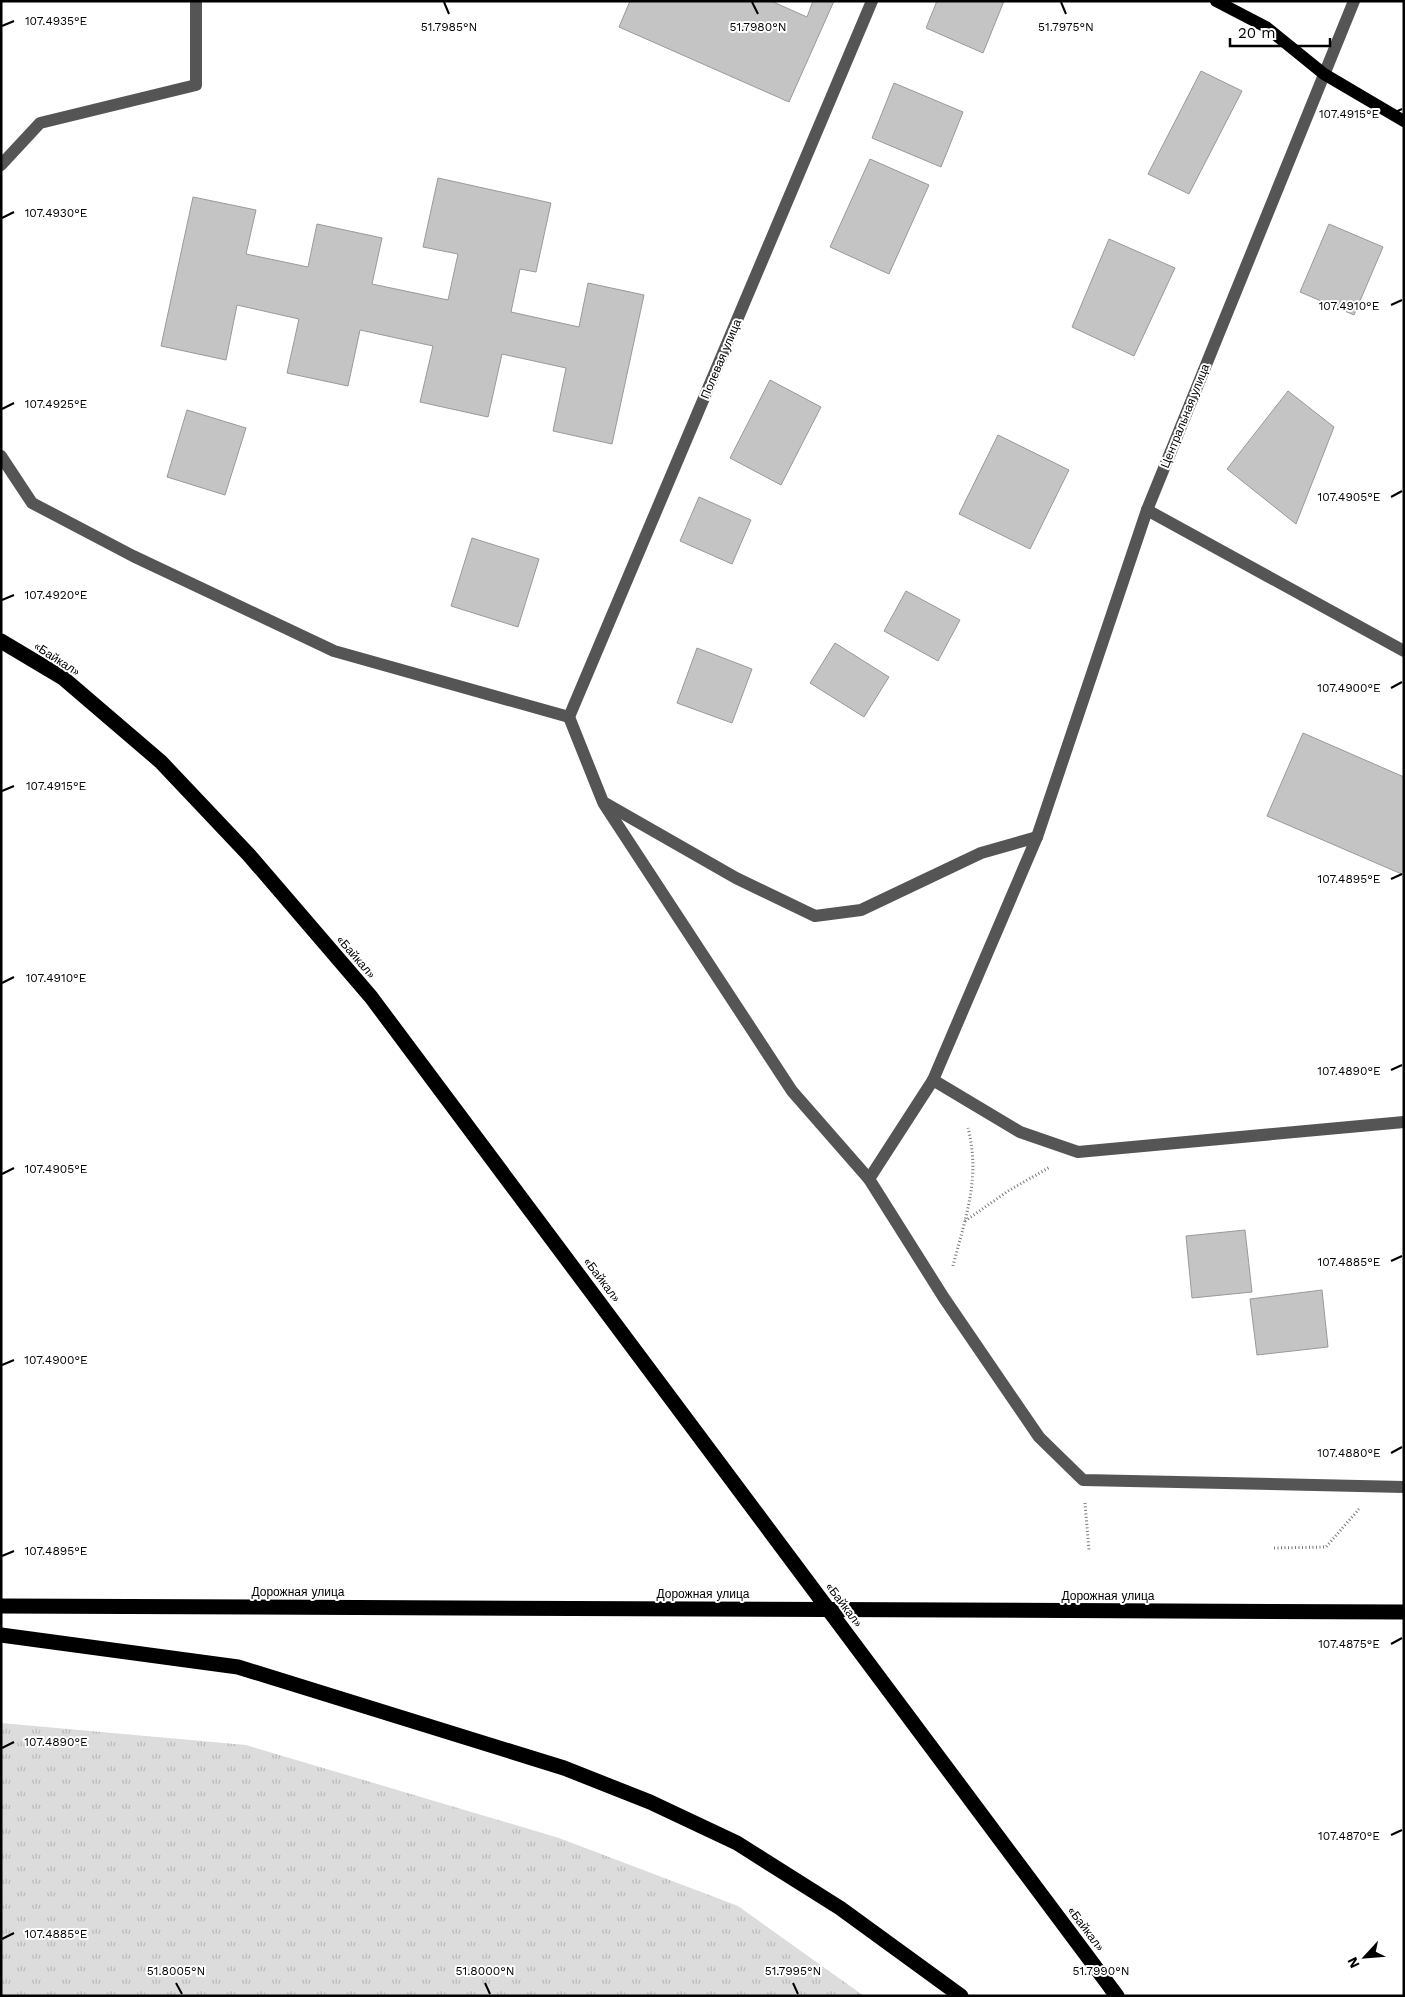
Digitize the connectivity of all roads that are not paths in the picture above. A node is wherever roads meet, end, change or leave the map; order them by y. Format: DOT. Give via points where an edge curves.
graph roads {
  1 [pos="196,1"];
  2 [pos="872,1"];
  3 [pos="1216,1"];
  4 [pos="1354,1"];
  5 [pos="1324,74"];
  6 [pos="1404,121"];
  7 [pos="1,165"];
  8 [pos="1,456"];
  9 [pos="1147,510"];
  10 [pos="1,641"];
  11 [pos="1404,651"];
  12 [pos="569,717"];
  13 [pos="603,802"];
  14 [pos="1036,837"];
  15 [pos="933,1080"];
  16 [pos="1404,1122"];
  17 [pos="869,1179"];
  18 [pos="1404,1487"];
  19 [pos="1,1606"];
  20 [pos="1404,1612"];
  21 [pos="1,1635"];
  22 [pos="961,1996"];
  23 [pos="1117,1996"];
  1 -- 7 [label="street" via="196,85 40,123"];
  2 -- 12 [label="street, Полевая улица"];
  3 -- 5 [label="main road" via="1266,27"];
  4 -- 5 [label="street, Центральная улица"];
  5 -- 6 [label="main road"];
  5 -- 9 [label="street, Центральная улица"];
  8 -- 12 [label="street" via="32,503 133,556 334,651"];
  9 -- 11 [label="street"];
  9 -- 14 [label="street, Центральная улица"];
  10 -- 23 [label="highway, «Байкал»" via="63,678 154,756 249,855 371,997"];
  12 -- 13 [label="street"];
  13 -- 14 [label="street" via="736,878 815,916 861,910 981,854"];
  13 -- 17 [label="street" via="792,1091"];
  14 -- 15 [label="street, Центральная улица"];
  15 -- 16 [label="street" via="1020,1132 1078,1152"];
  15 -- 17 [label="street, Центральная улица"];
  17 -- 18 [label="street" via="944,1298 1039,1437 1083,1480"];
  19 -- 20 [label="highway, Дорожная улица"];
  21 -- 22 [label="highway" via="238,1667 564,1768 650,1802 737,1843 840,1908"];
}
